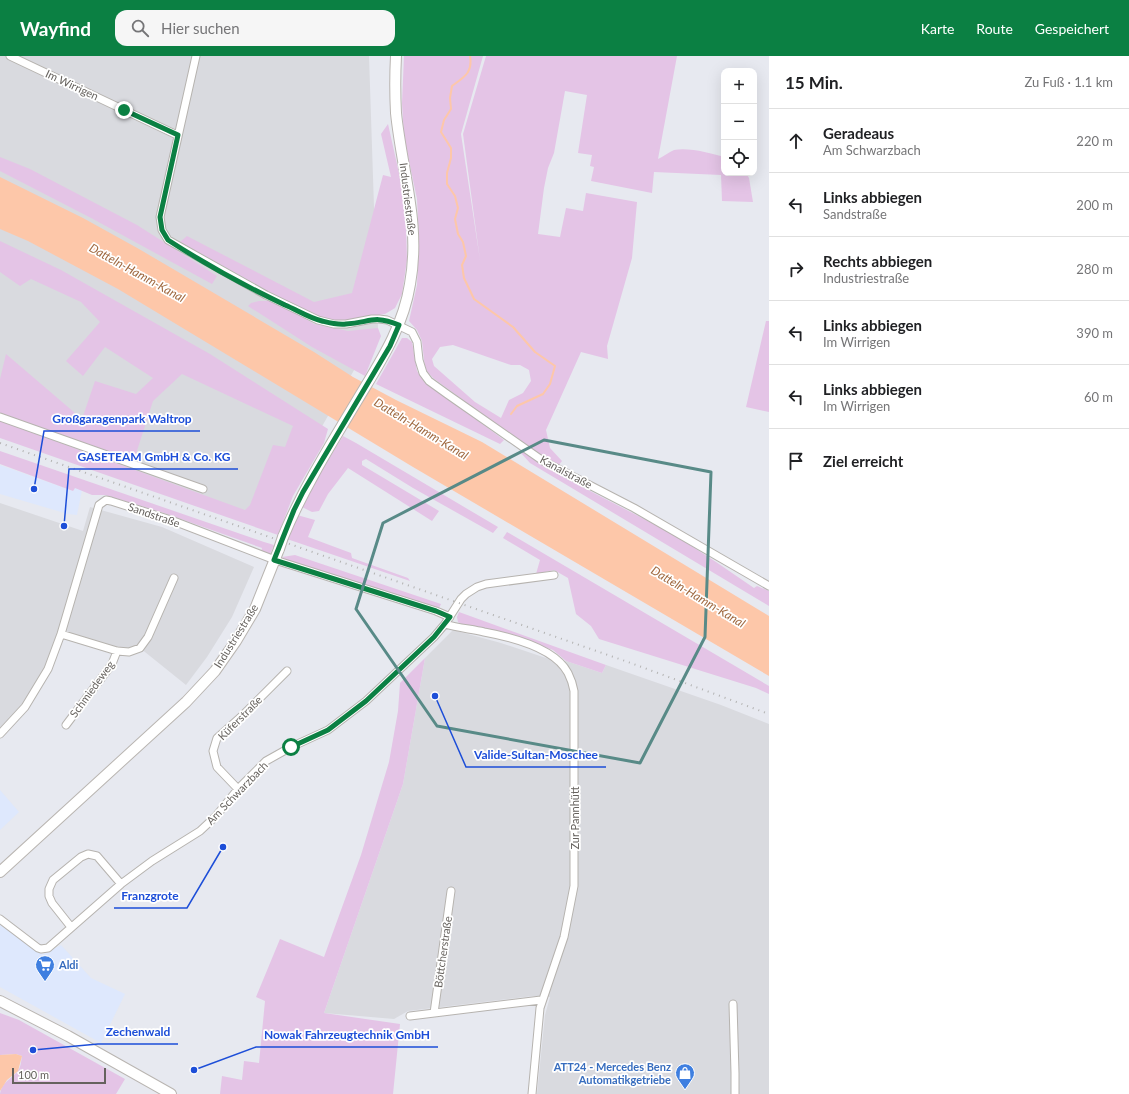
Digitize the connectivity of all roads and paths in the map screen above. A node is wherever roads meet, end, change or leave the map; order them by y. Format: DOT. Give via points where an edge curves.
graph roads {
  1 [pos="10,56"];
  2 [pos="196,56"];
  3 [pos="396,56"];
  4 [pos="178,135"];
  5 [pos="399,325"];
  6 [pos="0,417"];
  7 [pos="203,489"];
  8 [pos="274,560"];
  9 [pos="554,575"];
  10 [pos="174,578"];
  11 [pos="769,586"];
  12 [pos="450,617"];
  13 [pos="445,624"];
  14 [pos="61,634"];
  15 [pos="117,651"];
  16 [pos="287,671"];
  17 [pos="66,725"];
  18 [pos="0,734"];
  19 [pos="238,789"];
  20 [pos="0,872"];
  21 [pos="122,884"];
  22 [pos="451,891"];
  23 [pos="0,919"];
  24 [pos="71,927"];
  25 [pos="542,1000"];
  26 [pos="0,1001"];
  27 [pos="733,1004"];
  28 [pos="434,1013"];
  29 [pos="410,1016"];
  30 [pos="171,1094"];
  31 [pos="532,1094"];
  32 [pos="735,1094"];
  1 -- 4 [label="street, Im Wirrigen"];
  2 -- 4 [label="street"];
  3 -- 5 [label="main road, Industriestraße" via="396,113 413,218 414,243 407,301"];
  4 -- 5 [label="street" via="160,217 162,230 168,240 266,295 318,320 346,324 379,319"];
  5 -- 8 [label="main road, Industriestraße, bridge" via="390,346 303,492"];
  5 -- 11 [label="street, Kanalstraße" via="412,332 415,337 420,367 429,381 537,457 634,508"];
  6 -- 7 [label="street"];
  8 -- 12 [label="street, Sandstraße"];
  8 -- 14 [label="street, Sandstraße" via="170,520 106,500 99,505"];
  8 -- 20 [label="main road, Industriestraße" via="255,609 215,671 186,702"];
  9 -- 12 [label="street, Am Schwarzbach" via="477,587 461,599"];
  10 -- 15 [label="street, Schmiedeweg" via="148,637 140,648 129,652"];
  12 -- 13 [label="street, Am Schwarzbach"];
  13 -- 19 [label="street, Am Schwarzbach" via="366,701 328,730 266,761"];
  13 -- 25 [label="street, Zur Pannhütt" via="510,638 542,650 562,664 568,672 574,691 574,886 564,938"];
  14 -- 15 [label="street, Schmiedeweg"];
  14 -- 18 [label="street, Sandstraße" via="48,670 24,707"];
  15 -- 17 [label="street, Schmiedeweg" via="112,664"];
  16 -- 19 [label="street, Küferstraße" via="217,738 213,751 217,767"];
  19 -- 21 [label="street, Am Schwarzbach" via="200,831 152,861"];
  21 -- 24 [label="street, Am Schwarzbach"];
  21 -- 24 [label="street" via="97,856 88,854 53,880 49,896"];
  22 -- 28 [label="street, Böttcherstraße"];
  23 -- 24 [label="street, Am Schwarzbach" via="41,949 48,948"];
  25 -- 28 [label="street"];
  25 -- 31 [label="street, Zur Pannhütt"];
  26 -- 30 [label="main road"];
  27 -- 32 [label="street"];
  28 -- 29 [label="street"];
}
